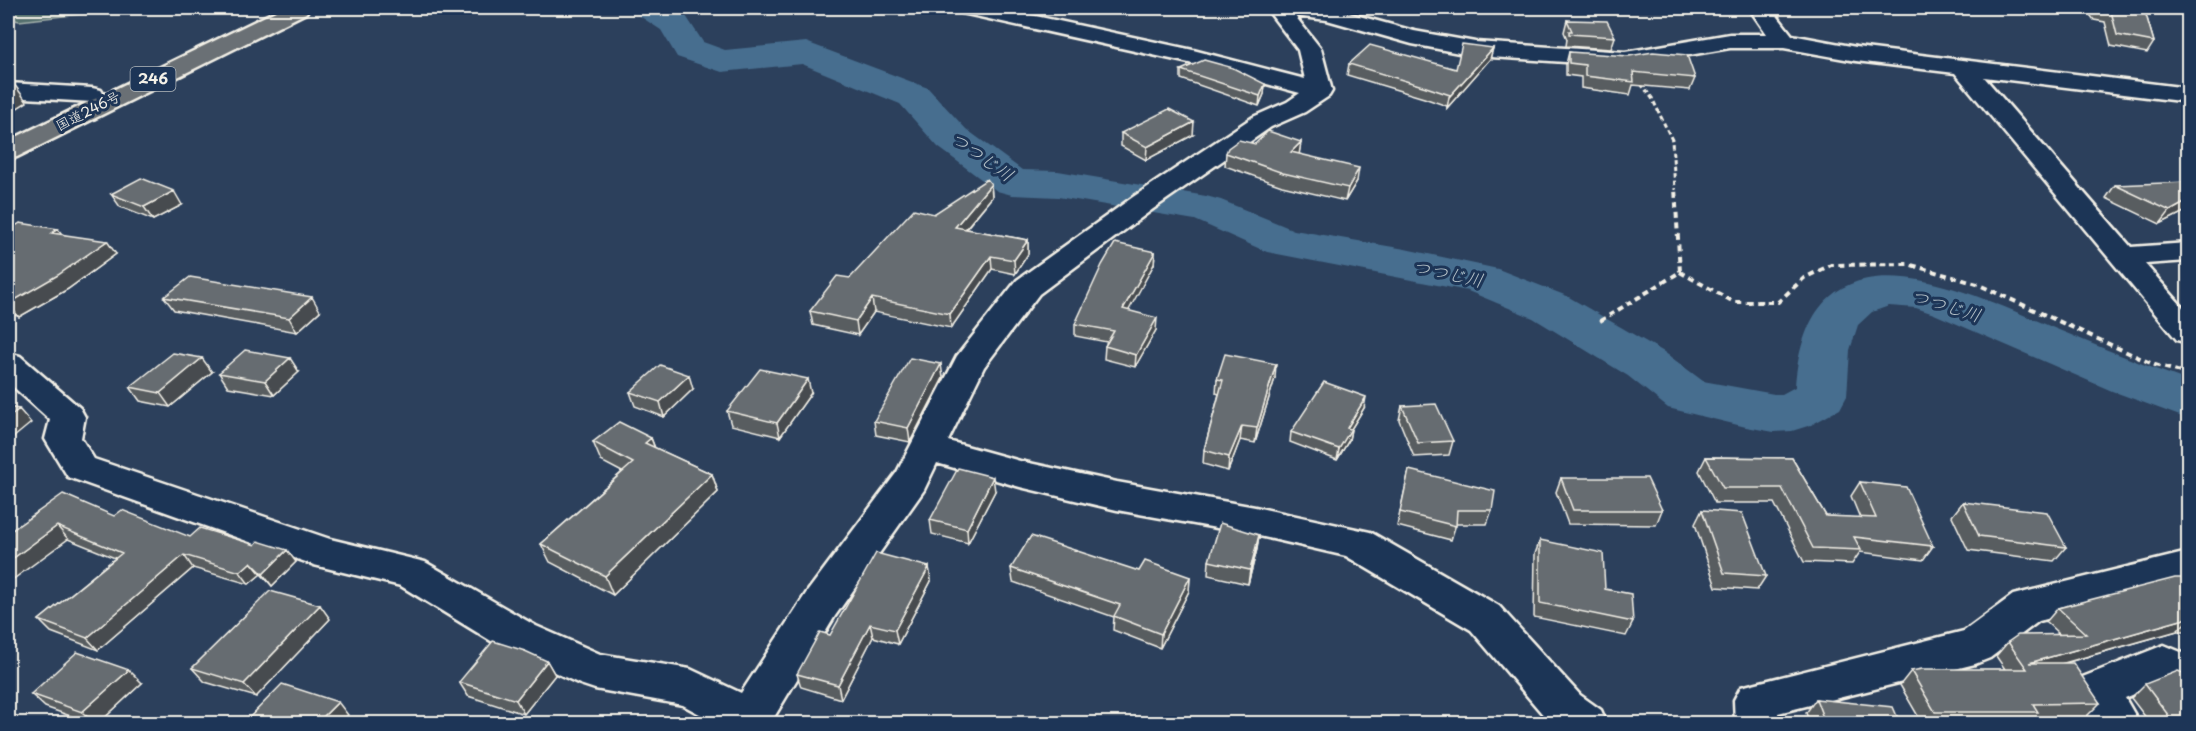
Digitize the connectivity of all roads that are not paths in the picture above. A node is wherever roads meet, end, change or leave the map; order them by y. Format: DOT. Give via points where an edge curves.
graph roads {
  1 [pos="274,8"];
  2 [pos="298,8"];
  3 [pos="970,8"];
  4 [pos="1277,8"];
  5 [pos="1285,8"];
  6 [pos="1760,8"];
  7 [pos="1784,41"];
  8 [pos="1963,68"];
  9 [pos="8,90"];
  10 [pos="1320,91"];
  11 [pos="92,95"];
  12 [pos="2188,95"];
  13 [pos="8,136"];
  14 [pos="8,151"];
  15 [pos="2188,252"];
  16 [pos="2125,256"];
  17 [pos="2188,333"];
  18 [pos="8,364"];
  19 [pos="929,448"];
  20 [pos="2188,568"];
  21 [pos="2188,674"];
  22 [pos="746,721"];
  23 [pos="1585,723"];
  24 [pos="1757,723"];
  25 [pos="2118,723"];
  1 -- 11 [label="highway, 国道246号 / 246"];
  2 -- 14 [label="highway, 国道246号 / 246"];
  3 -- 10 [label="street" via="1193,57"];
  4 -- 10 [label="street" via="1309,49"];
  5 -- 7 [label="street" via="1329,14 1412,38 1475,49 1625,59 1730,41"];
  6 -- 7 [label="street"];
  7 -- 8 [label="street"];
  8 -- 12 [label="street"];
  8 -- 16 [label="street"];
  9 -- 11 [label="street"];
  10 -- 19 [label="street" via="1263,122 1028,287 969,364"];
  11 -- 13 [label="highway, 国道246号 / 246"];
  15 -- 16 [label="street"];
  16 -- 17 [label="street"];
  18 -- 22 [label="street" via="68,417 63,439 81,468 328,554 411,573 521,638 595,670 690,688"];
  19 -- 22 [label="street" via="911,480 820,604"];
  19 -- 23 [label="street" via="1106,494 1356,543 1485,618 1565,709"];
  20 -- 24 [label="street" via="2027,607 1975,646 1756,700"];
  21 -- 25 [label="street" via="2164,663 2095,691"];
}
